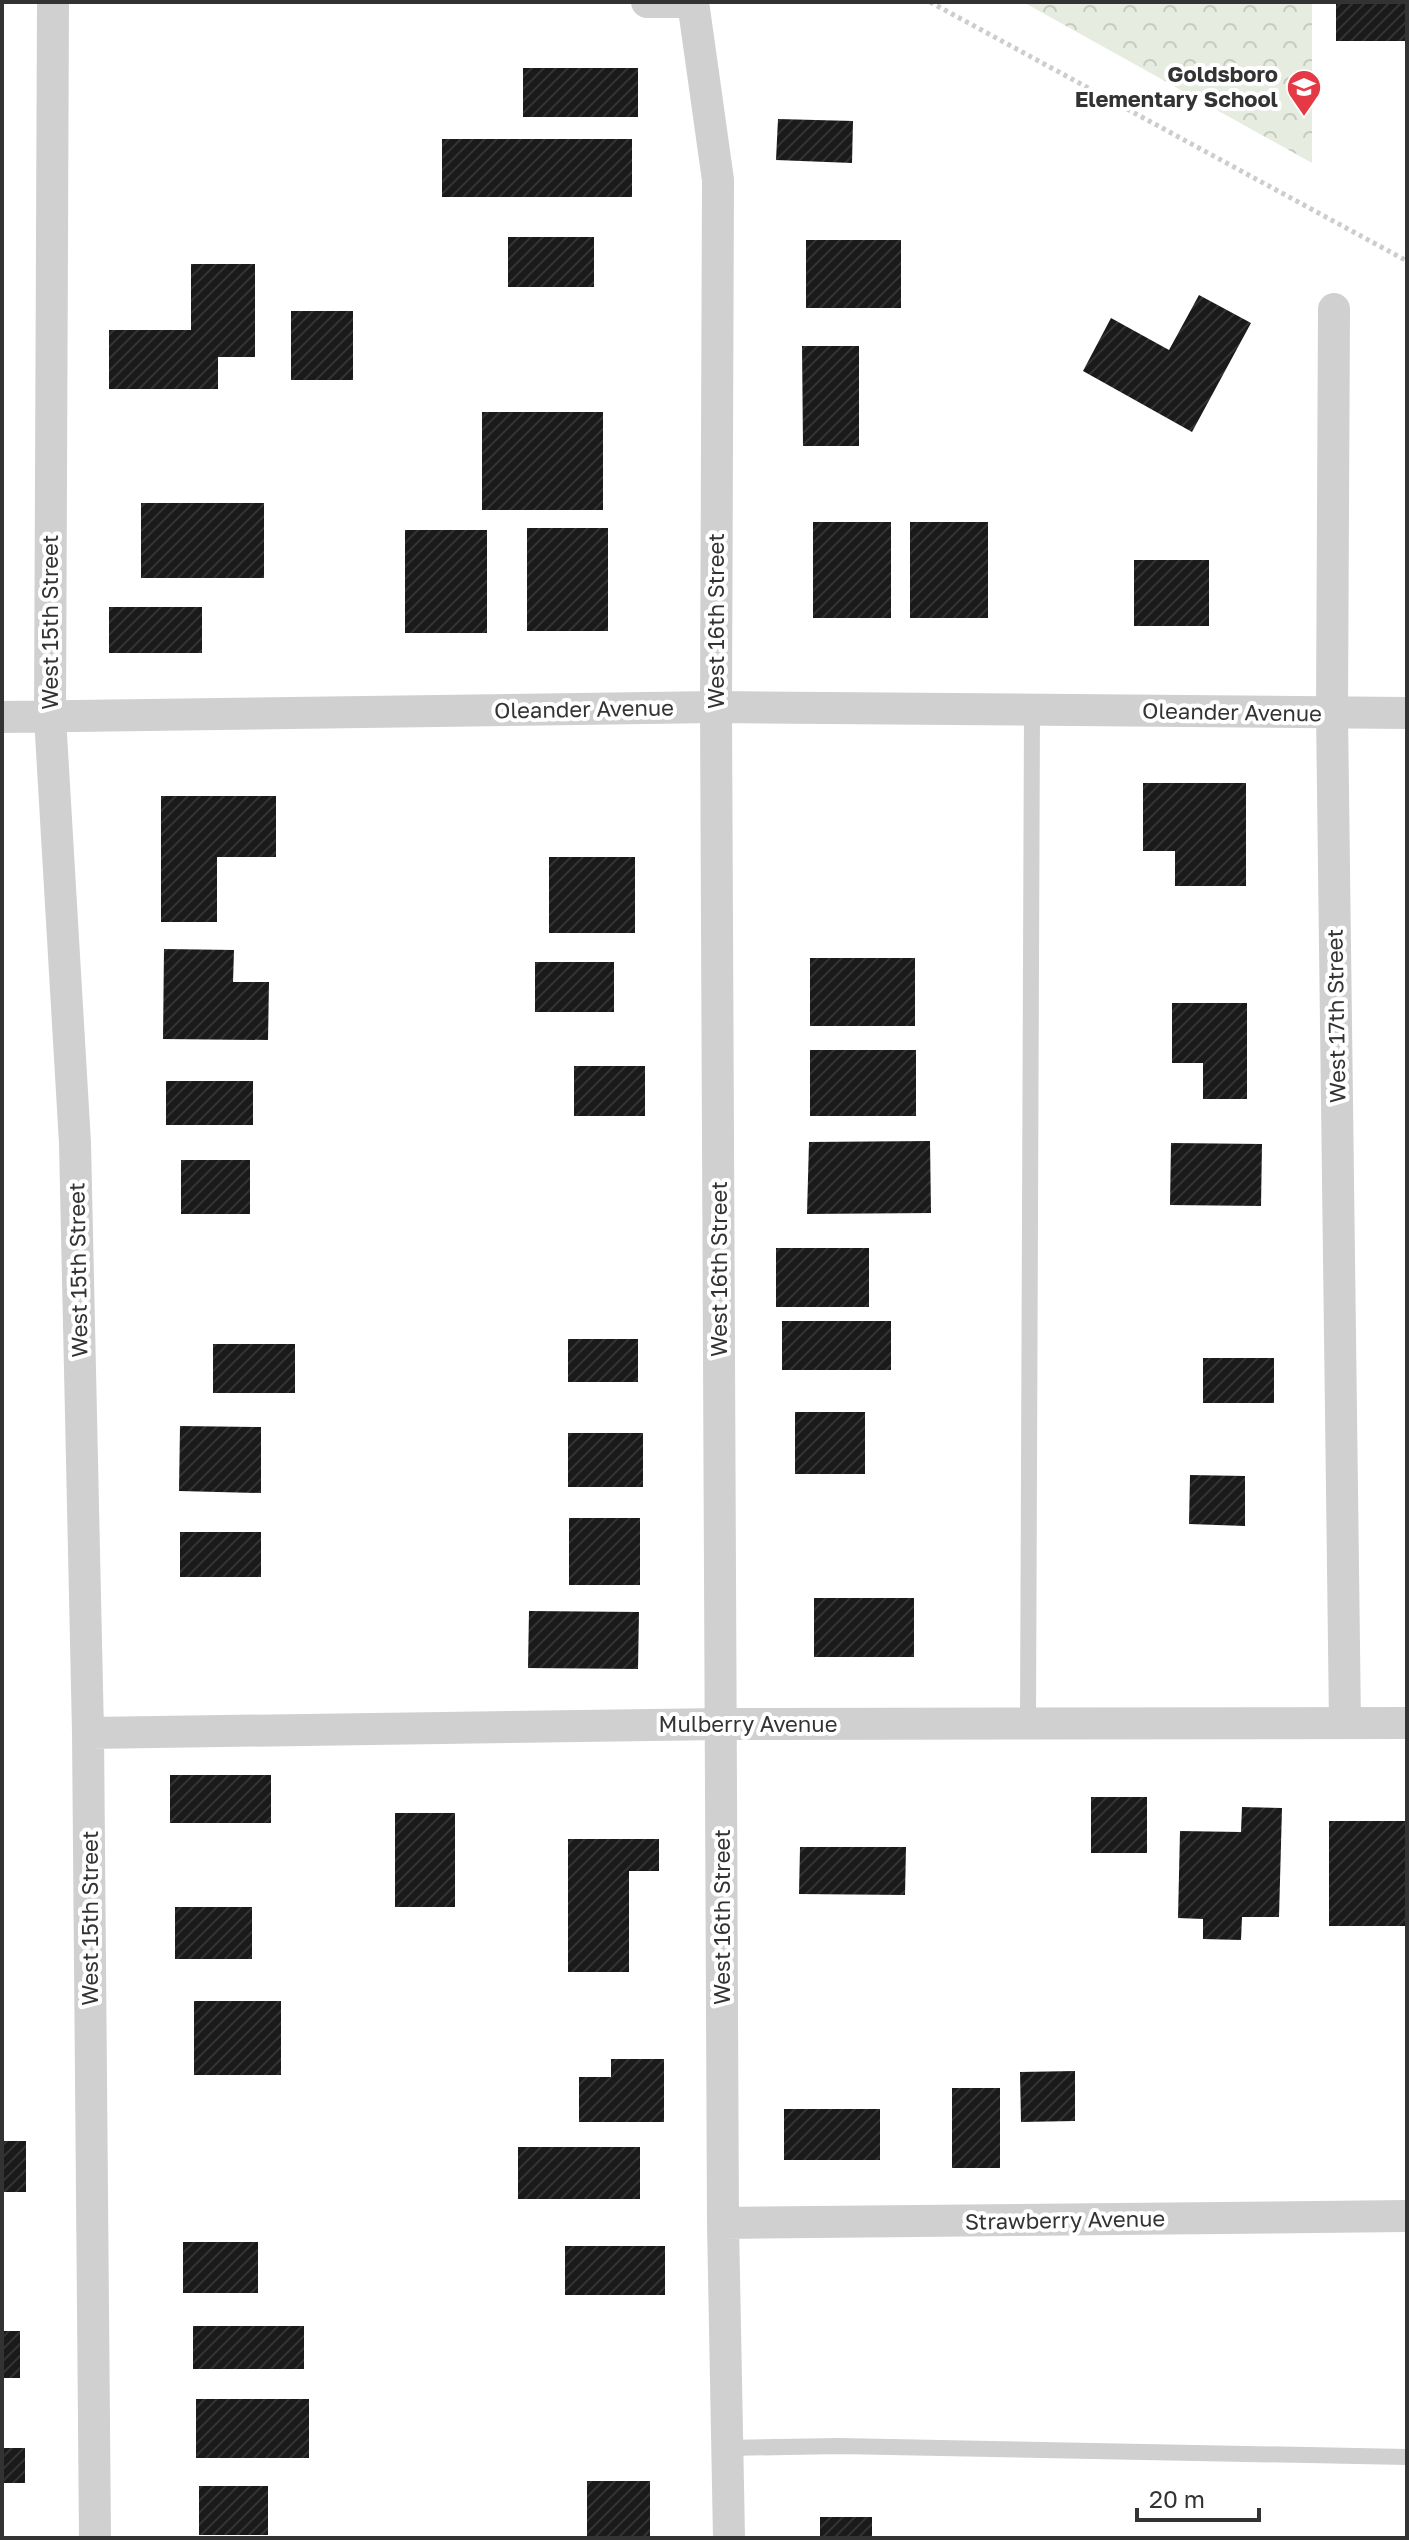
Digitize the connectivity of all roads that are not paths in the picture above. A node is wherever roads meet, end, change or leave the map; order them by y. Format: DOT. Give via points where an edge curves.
graph roads {
  1 [pos="53,2"];
  2 [pos="647,2"];
  3 [pos="692,2"];
  4 [pos="1334,309"];
  5 [pos="716,707"];
  6 [pos="1032,710"];
  7 [pos="1332,713"];
  8 [pos="1407,713"];
  9 [pos="2,717"];
  10 [pos="50,717"];
  11 [pos="1028,1723"];
  12 [pos="1345,1723"];
  13 [pos="1407,1723"];
  14 [pos="722,1724"];
  15 [pos="88,1733"];
  16 [pos="1407,2216"];
  17 [pos="723,2223"];
  18 [pos="727,2448"];
  19 [pos="1407,2457"];
  20 [pos="95,2538"];
  21 [pos="729,2538"];
  1 -- 10 [label="street, West 15th Street"];
  2 -- 3 [label="street"];
  3 -- 5 [label="street, West 16th Street" via="718,180"];
  4 -- 7 [label="street, West 17th Street"];
  5 -- 6 [label="street, Oleander Avenue"];
  5 -- 10 [label="street, Oleander Avenue"];
  5 -- 14 [label="street, West 16th Street"];
  6 -- 7 [label="street, Oleander Avenue"];
  6 -- 11 [label="lane"];
  7 -- 8 [label="street, Oleander Avenue"];
  7 -- 12 [label="street, West 17th Street"];
  9 -- 10 [label="street, Oleander Avenue"];
  10 -- 15 [label="street, West 15th Street" via="75,1143"];
  11 -- 12 [label="street, Mulberry Avenue"];
  11 -- 14 [label="street, Mulberry Avenue"];
  12 -- 13 [label="street, Mulberry Avenue"];
  14 -- 15 [label="street, Mulberry Avenue"];
  14 -- 17 [label="street, West 16th Street"];
  15 -- 20 [label="street, West 15th Street"];
  16 -- 17 [label="street, Strawberry Avenue"];
  17 -- 18 [label="street, West 16th Street"];
  18 -- 19 [label="lane"];
  18 -- 21 [label="street, West 16th Street"];
}
